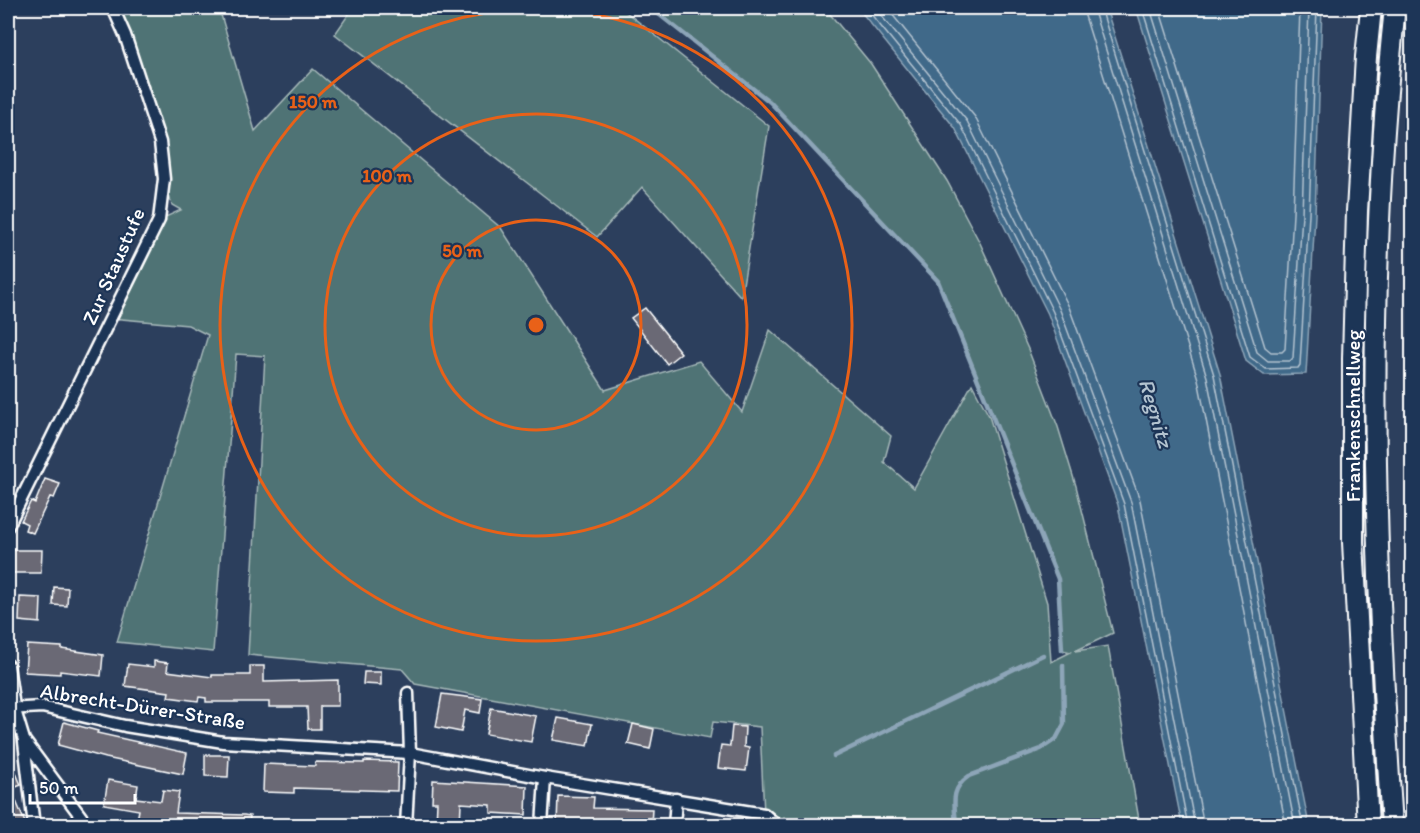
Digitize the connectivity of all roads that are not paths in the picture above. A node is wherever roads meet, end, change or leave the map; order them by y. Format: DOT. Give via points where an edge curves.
graph roads {
  1 [pos="113,8"];
  2 [pos="1371,8"];
  3 [pos="1395,8"];
  4 [pos="8,526"];
  5 [pos="8,665"];
  6 [pos="408,693"];
  7 [pos="11,708"];
  8 [pos="24,740"];
  9 [pos="410,753"];
  10 [pos="545,778"];
  11 [pos="676,799"];
  12 [pos="34,825"];
  13 [pos="88,825"];
  14 [pos="406,825"];
  15 [pos="543,825"];
  16 [pos="674,825"];
  17 [pos="778,825"];
  18 [pos="1368,825"];
  19 [pos="1392,825"];
  1 -- 4 [label="street, Zur Staustufe" via="160,142 164,179 159,220"];
  2 -- 18 [label="highway, Frankenschnellweg" via="1357,211 1353,382 1353,542"];
  3 -- 19 [label="highway, Frankenschnellweg" via="1380,201 1375,360 1377,540"];
  5 -- 7 [label="street"];
  6 -- 9 [label="street"];
  7 -- 8 [label="street"];
  7 -- 9 [label="street, Albrecht-Dürer-Straße" via="42,707 223,742"];
  8 -- 12 [label="street"];
  8 -- 13 [label="street"];
  9 -- 10 [label="street, Albrecht-Dürer-Straße"];
  9 -- 14 [label="street"];
  10 -- 11 [label="street, Albrecht-Dürer-Straße"];
  10 -- 15 [label="street"];
  11 -- 16 [label="street"];
  11 -- 17 [label="street, Albrecht-Dürer-Straße" via="765,814"];
}
